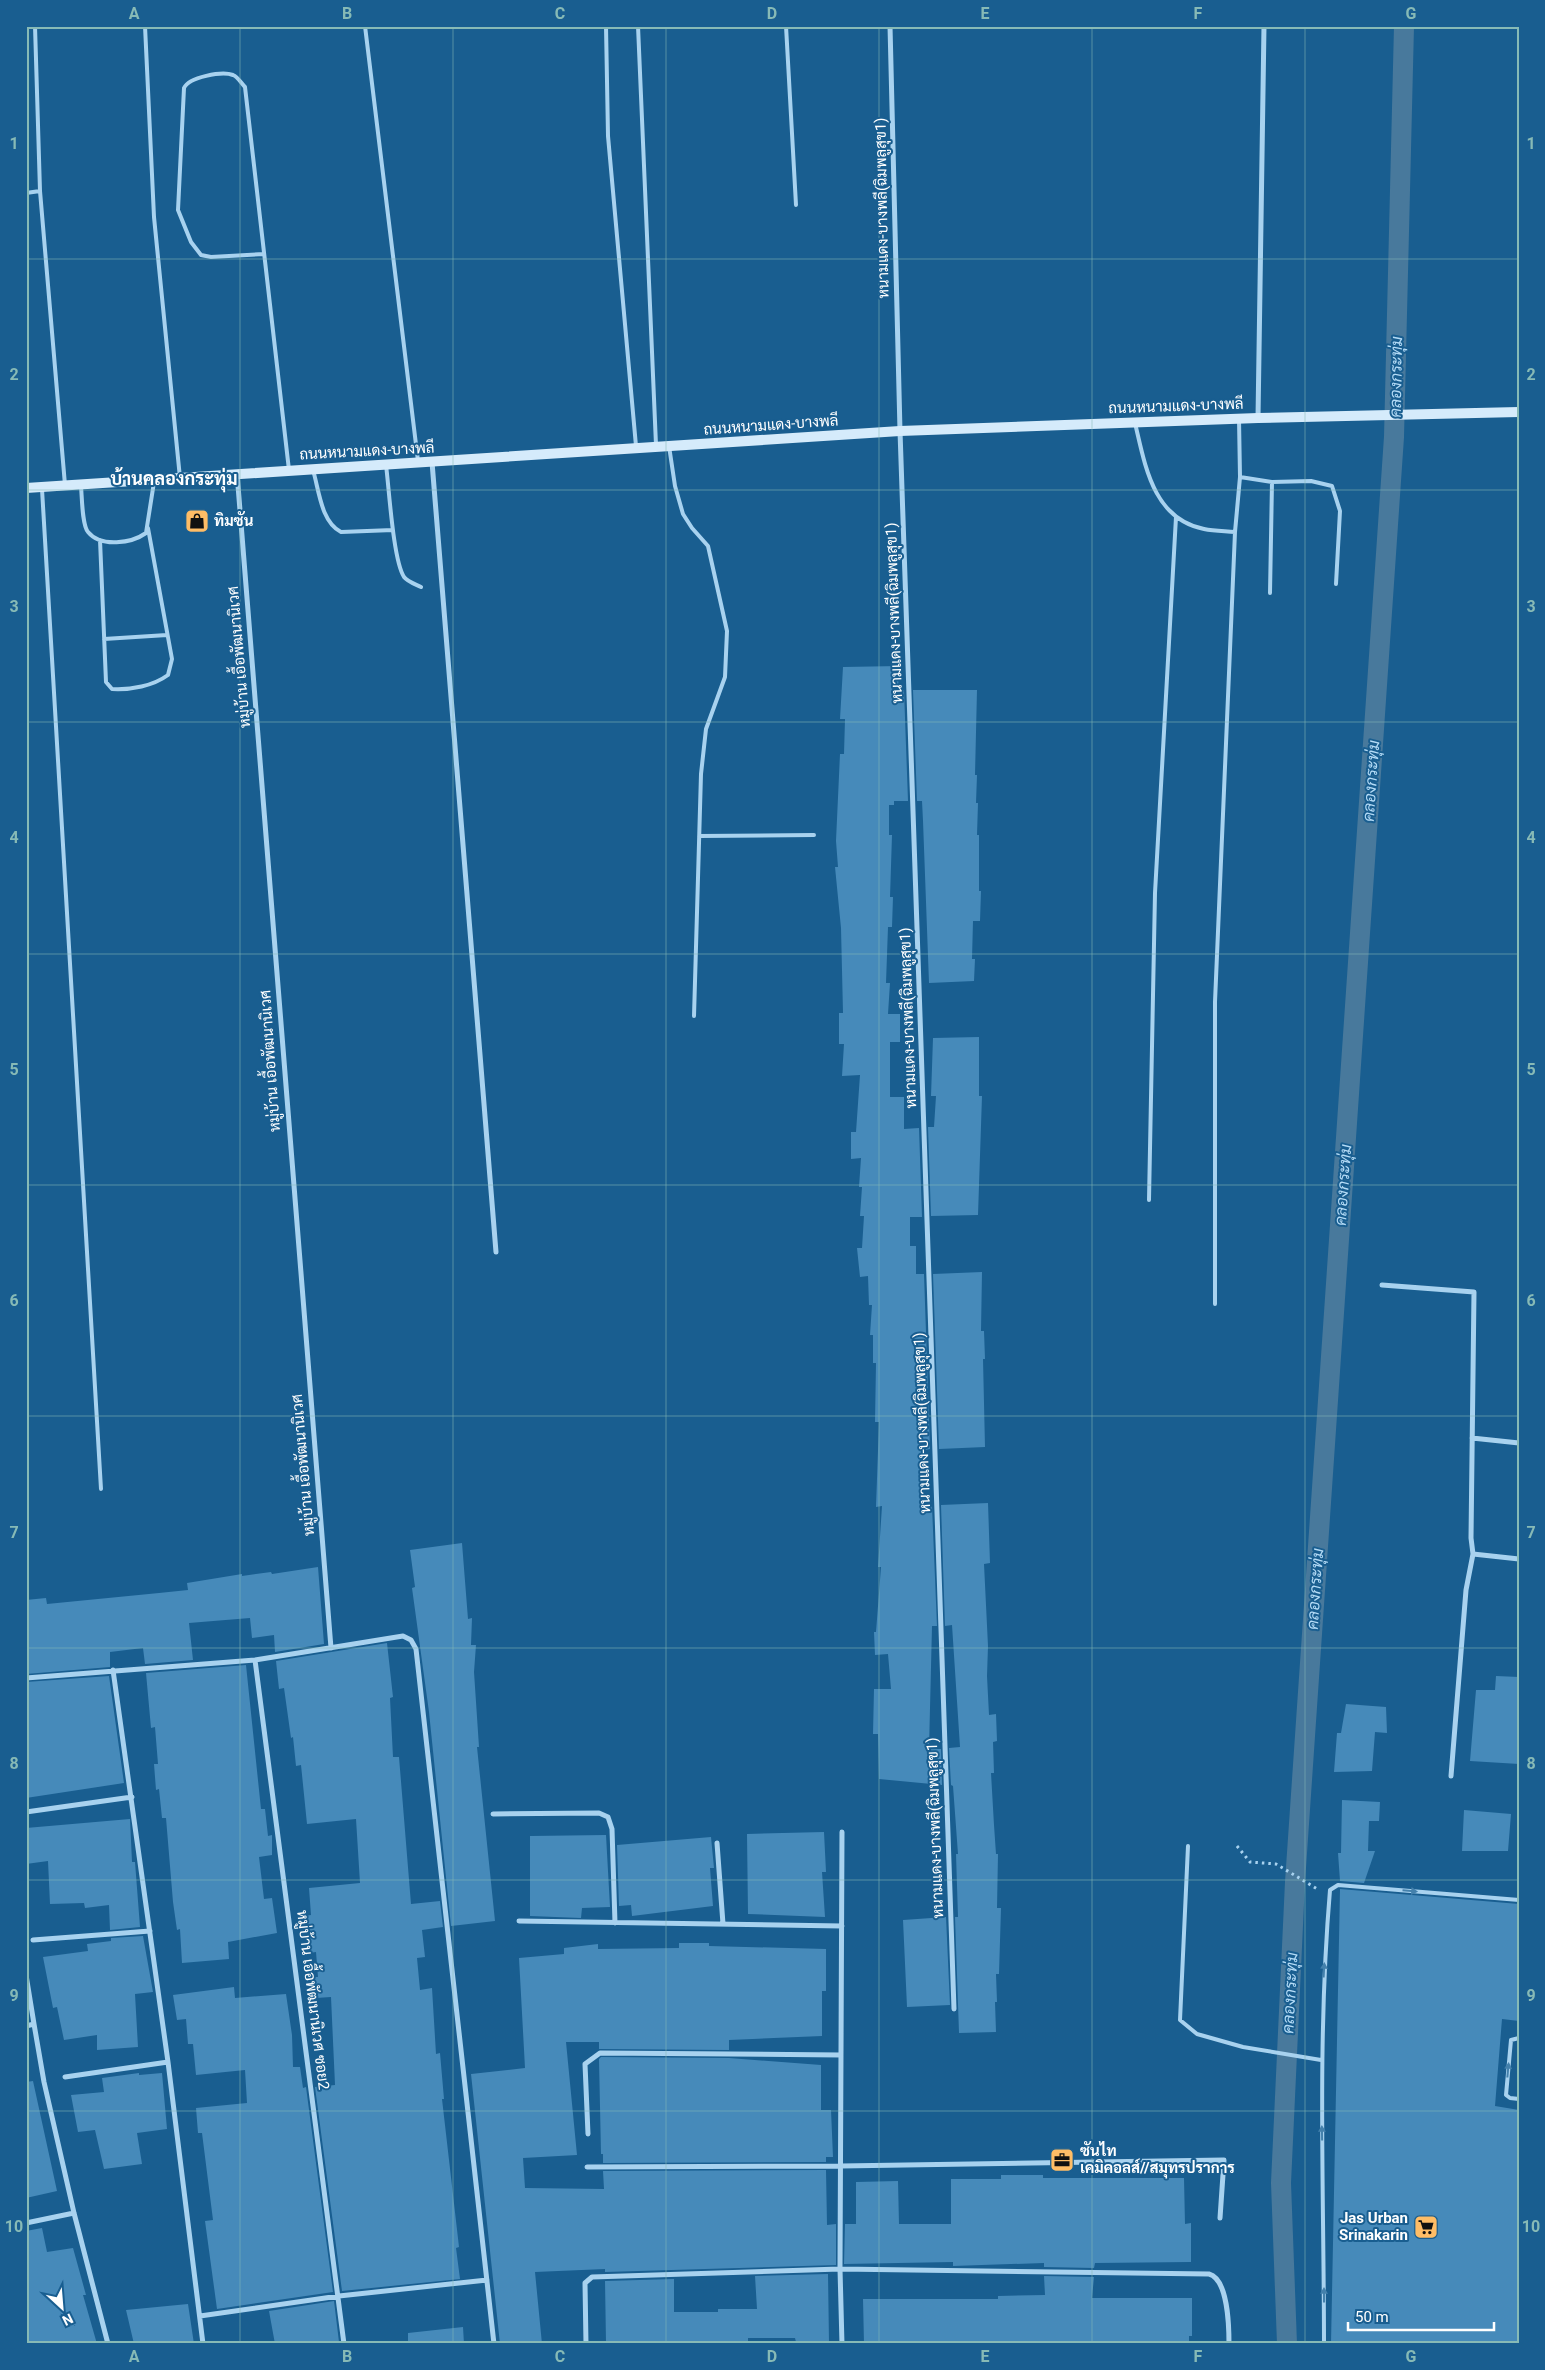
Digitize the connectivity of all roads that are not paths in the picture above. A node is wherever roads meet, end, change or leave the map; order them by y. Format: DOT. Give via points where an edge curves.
graph roads {
  1 [pos="35,26"];
  2 [pos="145,26"];
  3 [pos="365,26"];
  4 [pos="606,26"];
  5 [pos="638,26"];
  6 [pos="786,26"];
  7 [pos="890,26"];
  8 [pos="1264,26"];
  9 [pos="40,191"];
  10 [pos="26,193"];
  11 [pos="796,205"];
  12 [pos="264,254"];
  13 [pos="1519,412"];
  14 [pos="1258,418"];
  15 [pos="1239,419"];
  16 [pos="1135,423"];
  17 [pos="900,431"];
  18 [pos="669,446"];
  19 [pos="656,447"];
  20 [pos="636,449"];
  21 [pos="432,462"];
  22 [pos="418,463"];
  23 [pos="386,464"];
  24 [pos="313,469"];
  25 [pos="289,470"];
  26 [pos="237,472"];
  27 [pos="1240,477"];
  28 [pos="180,478"];
  29 [pos="154,480"];
  30 [pos="1272,482"];
  31 [pos="80,484"];
  32 [pos="66,485"];
  33 [pos="42,487"];
  34 [pos="26,488"];
  35 [pos="1176,517"];
  36 [pos="148,528"];
  37 [pos="393,530"];
  38 [pos="1235,532"];
  39 [pos="100,540"];
  40 [pos="1336,584"];
  41 [pos="421,587"];
  42 [pos="1270,593"];
  43 [pos="167,635"];
  44 [pos="104,639"];
  45 [pos="814,835"];
  46 [pos="699,836"];
  47 [pos="694,1016"];
  48 [pos="1149,1200"];
  49 [pos="496,1252"];
  50 [pos="1382,1285"];
  51 [pos="1214,1304"];
  52 [pos="1472,1438"];
  53 [pos="1519,1443"];
  54 [pos="101,1489"];
  55 [pos="1473,1554"];
  56 [pos="1519,1559"];
  57 [pos="331,1648"];
  58 [pos="255,1660"];
  59 [pos="113,1670"];
  60 [pos="26,1678"];
  61 [pos="1452,1776"];
  62 [pos="132,1797"];
  63 [pos="26,1812"];
  64 [pos="493,1814"];
  65 [pos="842,1832"];
  66 [pos="717,1843"];
  67 [pos="1188,1846"];
  68 [pos="1519,1900"];
  69 [pos="520,1921"];
  70 [pos="615,1923"];
  71 [pos="723,1924"];
  72 [pos="842,1926"];
  73 [pos="150,1931"];
  74 [pos="33,1940"];
  75 [pos="26,1975"];
  76 [pos="954,2009"];
  77 [pos="34,2024"];
  78 [pos="26,2026"];
  79 [pos="1519,2038"];
  80 [pos="841,2055"];
  81 [pos="1321,2060"];
  82 [pos="168,2062"];
  83 [pos="65,2077"];
  84 [pos="1519,2099"];
  85 [pos="588,2134"];
  86 [pos="840,2166"];
  87 [pos="587,2167"];
  88 [pos="74,2213"];
  89 [pos="1220,2218"];
  90 [pos="26,2223"];
  91 [pos="840,2268"];
  92 [pos="487,2280"];
  93 [pos="339,2296"];
  94 [pos="200,2316"];
  95 [pos="108,2344"];
  96 [pos="203,2344"];
  97 [pos="344,2344"];
  98 [pos="494,2344"];
  99 [pos="586,2344"];
  100 [pos="842,2344"];
  101 [pos="1230,2344"];
  102 [pos="1324,2344"];
  1 -- 9 [label="lane"];
  2 -- 28 [label="lane" via="154,217"];
  3 -- 22 [label="lane"];
  4 -- 20 [label="lane" via="608,136"];
  5 -- 19 [label="lane"];
  6 -- 11 [label="lane"];
  7 -- 17 [label="street, หนามแดง-บางพลี(ฉิมพลูสุข1)"];
  8 -- 14 [label="street"];
  9 -- 10 [label="lane"];
  9 -- 32 [label="lane"];
  12 -- 12 [label="lane" via="211,257 201,255 191,242 178,210 184,88 192,79 225,74 235,76 245,87"];
  12 -- 25 [label="lane"];
  13 -- 14 [label="main road, ถนนหนามแดง-บางพลี"];
  14 -- 15 [label="main road, ถนนหนามแดง-บางพลี"];
  15 -- 16 [label="main road, ถนนหนามแดง-บางพลี"];
  15 -- 27 [label="lane"];
  16 -- 17 [label="main road, ถนนหนามแดง-บางพลี"];
  16 -- 35 [label="lane" via="1147,475 1160,500"];
  17 -- 18 [label="main road, ถนนหนามแดง-บางพลี"];
  17 -- 76 [label="street, หนามแดง-บางพลี(ฉิมพลูสุข1)"];
  18 -- 19 [label="main road, ถนนหนามแดง-บางพลี"];
  18 -- 46 [label="lane" via="683,514 708,546 727,631 725,677 706,729"];
  19 -- 20 [label="main road, ถนนหนามแดง-บางพลี"];
  20 -- 21 [label="main road, ถนนหนามแดง-บางพลี"];
  21 -- 22 [label="main road, ถนนหนามแดง-บางพลี"];
  21 -- 49 [label="street"];
  22 -- 23 [label="main road, ถนนหนามแดง-บางพลี"];
  23 -- 24 [label="main road, ถนนหนามแดง-บางพลี"];
  23 -- 37 [label="lane"];
  24 -- 25 [label="main road, ถนนหนามแดง-บางพลี"];
  24 -- 37 [label="lane" via="325,515 333,528 340,532"];
  25 -- 26 [label="main road, ถนนหนามแดง-บางพลี"];
  26 -- 28 [label="main road, ถนนหนามแดง-บางพลี"];
  26 -- 57 [label="street, หมู่บ้าน เอื้อพัฒนานิเวศ"];
  27 -- 30 [label="lane"];
  27 -- 38 [label="lane"];
  28 -- 29 [label="main road, ถนนหนามแดง-บางพลี"];
  29 -- 31 [label="main road, ถนนหนามแดง-บางพลี"];
  29 -- 36 [label="lane"];
  30 -- 40 [label="lane" via="1311,481 1332,486 1340,511"];
  30 -- 42 [label="lane"];
  31 -- 32 [label="main road, ถนนหนามแดง-บางพลี"];
  31 -- 39 [label="lane" via="88,532"];
  32 -- 33 [label="main road, ถนนหนามแดง-บางพลี"];
  33 -- 34 [label="main road, ถนนหนามแดง-บางพลี"];
  33 -- 54 [label="lane"];
  35 -- 38 [label="lane" via="1202,529"];
  35 -- 48 [label="lane" via="1155,893"];
  36 -- 39 [label="lane" via="146,533 121,542"];
  36 -- 43 [label="lane"];
  37 -- 41 [label="lane" via="403,574 408,581"];
  38 -- 51 [label="lane" via="1215,1002"];
  39 -- 44 [label="lane"];
  43 -- 44 [label="lane"];
  43 -- 44 [label="lane" via="172,659 168,675 160,681 127,690 112,689 106,682"];
  45 -- 46 [label="lane"];
  46 -- 47 [label="lane"];
  50 -- 52 [label="street" via="1474,1292"];
  52 -- 53 [label="street"];
  52 -- 55 [label="street"];
  55 -- 56 [label="street"];
  55 -- 61 [label="street" via="1466,1590"];
  57 -- 58 [label="street"];
  57 -- 92 [label="street" via="403,1636 411,1640 416,1649"];
  58 -- 59 [label="street"];
  58 -- 93 [label="street, หมู่บ้าน เอื้อพัฒนานิเวศ ซอย2"];
  59 -- 60 [label="street"];
  59 -- 62 [label="street"];
  62 -- 63 [label="street"];
  62 -- 73 [label="street"];
  64 -- 70 [label="street" via="599,1813 608,1817 612,1829"];
  65 -- 72 [label="street"];
  66 -- 71 [label="street"];
  67 -- 81 [label="lane" via="1180,2020 1197,2034 1243,2048"];
  81 -- 68 [label="lane, one-way" via="1323,1969 1333,1886"];
  69 -- 70 [label="street"];
  70 -- 71 [label="street"];
  71 -- 72 [label="street"];
  72 -- 80 [label="street"];
  73 -- 74 [label="street"];
  73 -- 82 [label="street"];
  75 -- 77 [label="street"];
  77 -- 78 [label="street"];
  77 -- 88 [label="street"];
  84 -- 79 [label="lane, one-way" via="1506,2095 1511,2040"];
  80 -- 85 [label="street" via="600,2053 586,2064"];
  80 -- 86 [label="street"];
  102 -- 81 [label="lane, one-way"];
  82 -- 83 [label="street"];
  82 -- 94 [label="street"];
  86 -- 87 [label="street"];
  86 -- 89 [label="street" via="1224,2160"];
  86 -- 91 [label="street"];
  88 -- 90 [label="street"];
  88 -- 95 [label="street"];
  91 -- 99 [label="street" via="592,2277 585,2283"];
  91 -- 100 [label="street"];
  91 -- 101 [label="street" via="1209,2274 1218,2280 1229,2313"];
  92 -- 93 [label="street"];
  92 -- 98 [label="street"];
  93 -- 94 [label="street"];
  93 -- 97 [label="street, หมู่บ้าน เอื้อพัฒนานิเวศ ซอย2"];
  94 -- 96 [label="street"];
}
